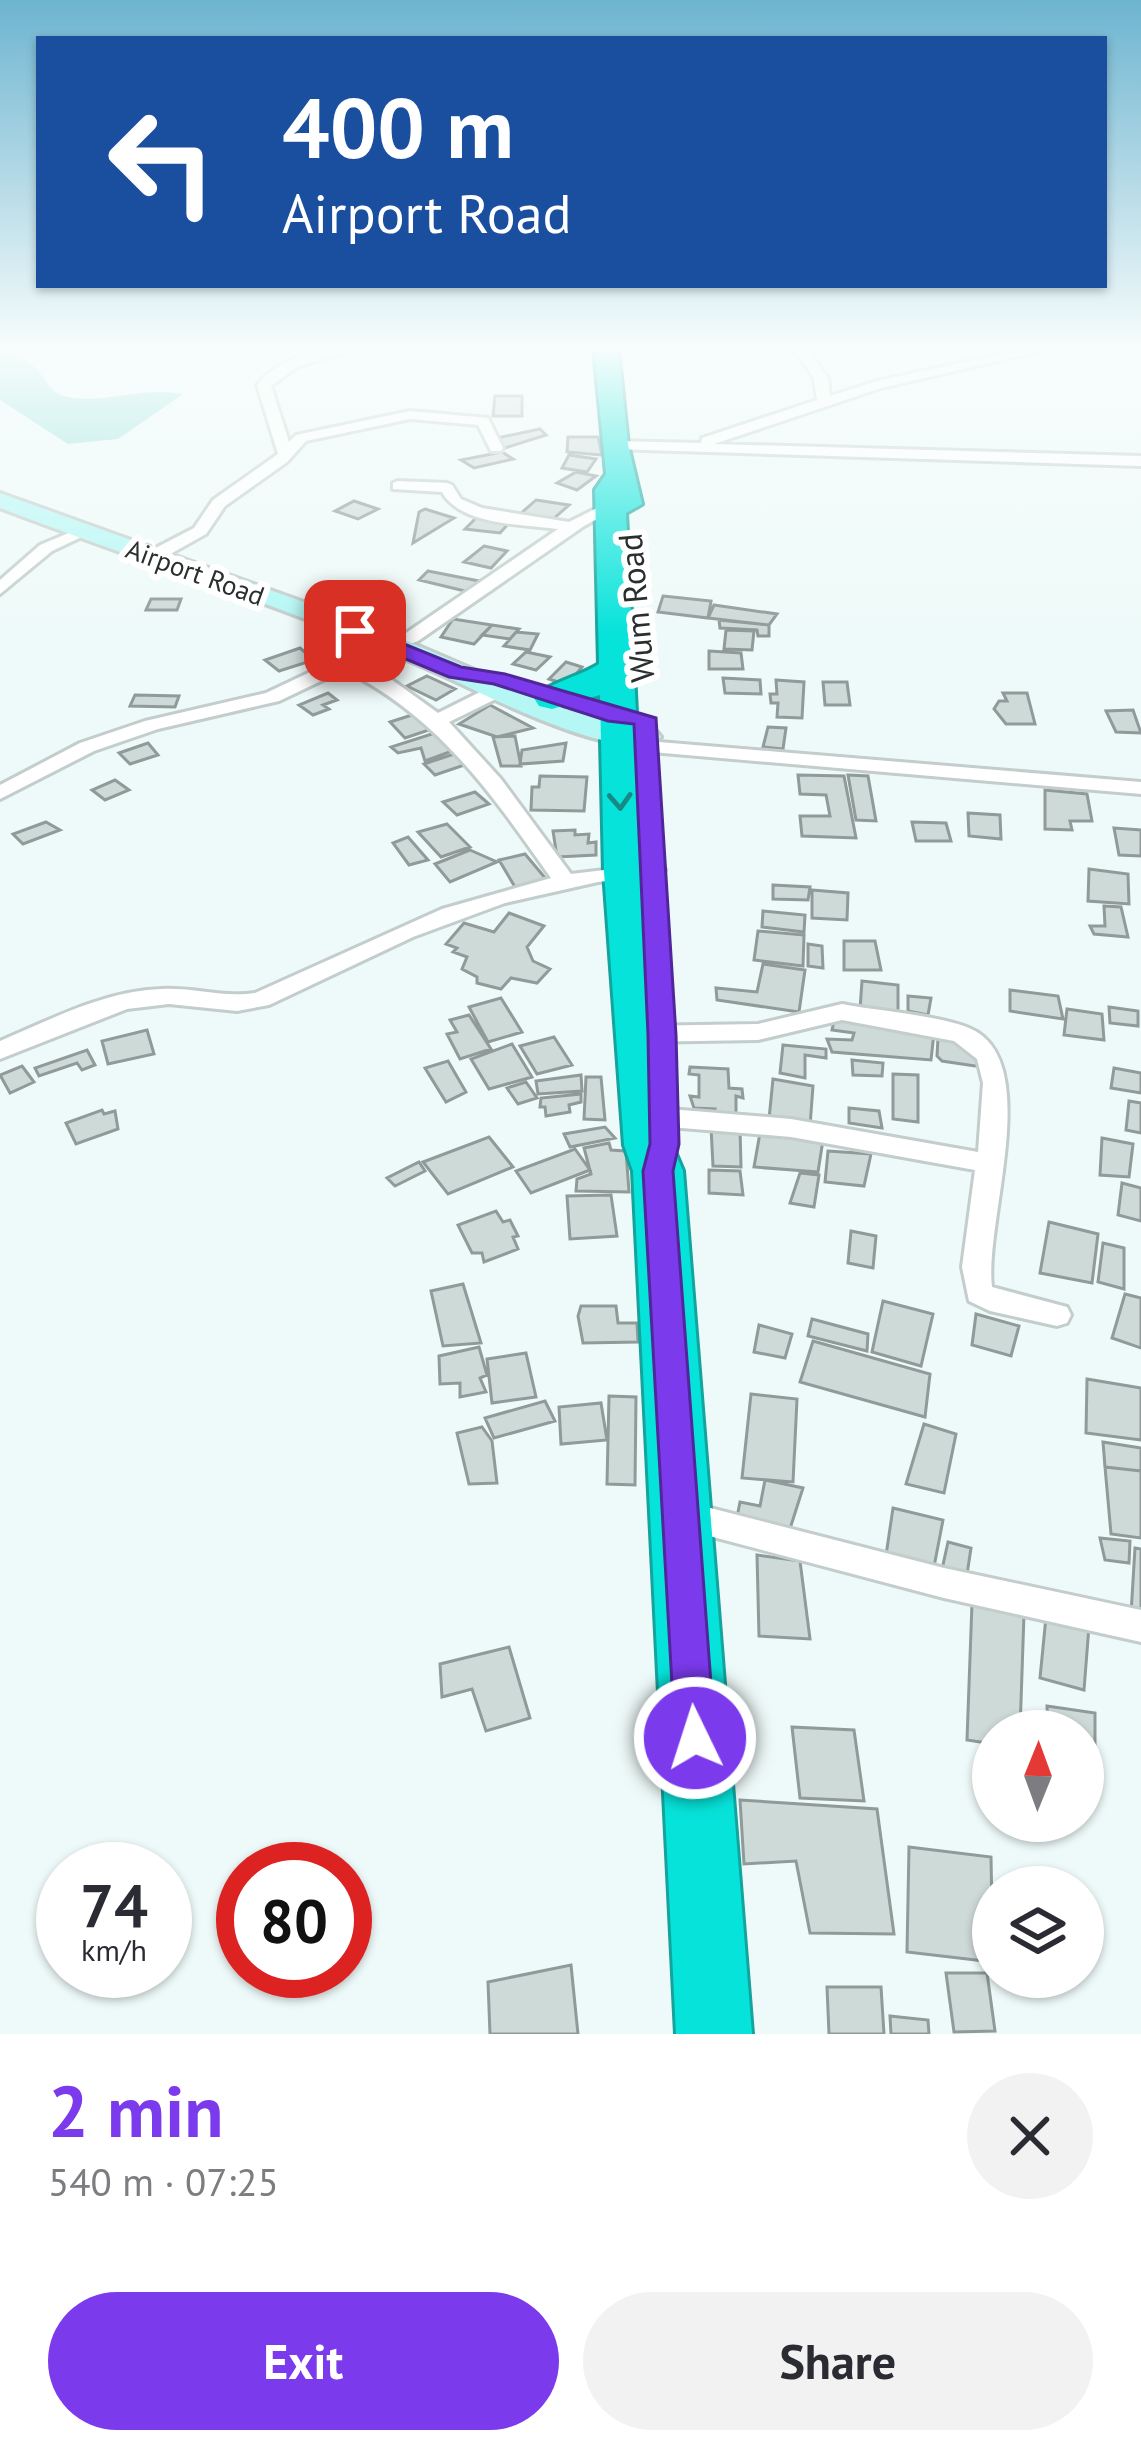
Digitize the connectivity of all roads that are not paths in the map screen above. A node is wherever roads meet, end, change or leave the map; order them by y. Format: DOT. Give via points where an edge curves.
graph roads {
  1 [pos="282,443"];
  2 [pos="297,443"];
  3 [pos="493,443"];
  4 [pos="603,443"];
  5 [pos="699,443"];
  6 [pos="693,445"];
  7 [pos="496,448"];
  8 [pos="286,455"];
  9 [pos="1141,461"];
  10 [pos="398,486"];
  11 [pos="0,500"];
  12 [pos="601,501"];
  13 [pos="84,532"];
  14 [pos="151,558"];
  15 [pos="0,589"];
  16 [pos="392,645"];
  17 [pos="344,663"];
  18 [pos="615,669"];
  19 [pos="457,672"];
  20 [pos="499,690"];
  21 [pos="552,698"];
  22 [pos="439,720"];
  23 [pos="634,731"];
  24 [pos="1141,788"];
  25 [pos="0,793"];
  26 [pos="639,871"];
  27 [pos="565,880"];
  28 [pos="650,1034"];
  29 [pos="0,1051"];
  30 [pos="655,1134"];
  31 [pos="987,1163"];
  32 [pos="1057,1315"];
  33 [pos="681,1514"];
  34 [pos="1141,1627"];
  35 [pos="714,2034"];
  1 -- 8 [label="street"];
  2 -- 8 [label="street"];
  3 -- 7 [label="street"];
  4 -- 12 [label="highway, Wum Road"];
  5 -- 6 [label="street"];
  6 -- 9 [label="street"];
  6 -- 12 [label="street"];
  8 -- 14 [label="street" via="219,503 200,531"];
  10 -- 12 [label="street" via="447,488 455,502 478,512"];
  11 -- 13 [label="main road, Airport Road"];
  12 -- 16 [label="street"];
  12 -- 18 [label="highway, Wum Road"];
  12 -- 23 [label="highway, Wum Road" via="626,489"];
  13 -- 14 [label="main road, Airport Road"];
  13 -- 15 [label="street" via="46,548"];
  14 -- 16 [label="main road, Airport Road"];
  16 -- 17 [label="street"];
  16 -- 19 [label="main road, Airport Road"];
  17 -- 22 [label="street" via="406,693"];
  17 -- 25 [label="street" via="272,697 87,747"];
  18 -- 21 [label="highway"];
  18 -- 23 [label="highway, Wum Road"];
  19 -- 20 [label="main road, Airport Road"];
  19 -- 21 [label="main road, Airport Road"];
  20 -- 22 [label="street"];
  20 -- 23 [label="main road, Airport Road"];
  21 -- 23 [label="main road, Airport Road"];
  22 -- 27 [label="street"];
  23 -- 24 [label="street"];
  23 -- 26 [label="highway, Wum Road"];
  26 -- 27 [label="street"];
  26 -- 28 [label="highway, Wum Road"];
  27 -- 29 [label="street" via="453,909 261,1000 123,1002"];
  28 -- 30 [label="highway, Wum Road"];
  28 -- 31 [label="street" via="758,1032 842,1012 961,1034 988,1059 994,1105"];
  30 -- 31 [label="street" via="790,1128"];
  30 -- 33 [label="highway, Wum Road"];
  31 -- 32 [label="street" via="980,1293"];
  33 -- 34 [label="street"];
  33 -- 35 [label="highway, Wum Road"];
}
